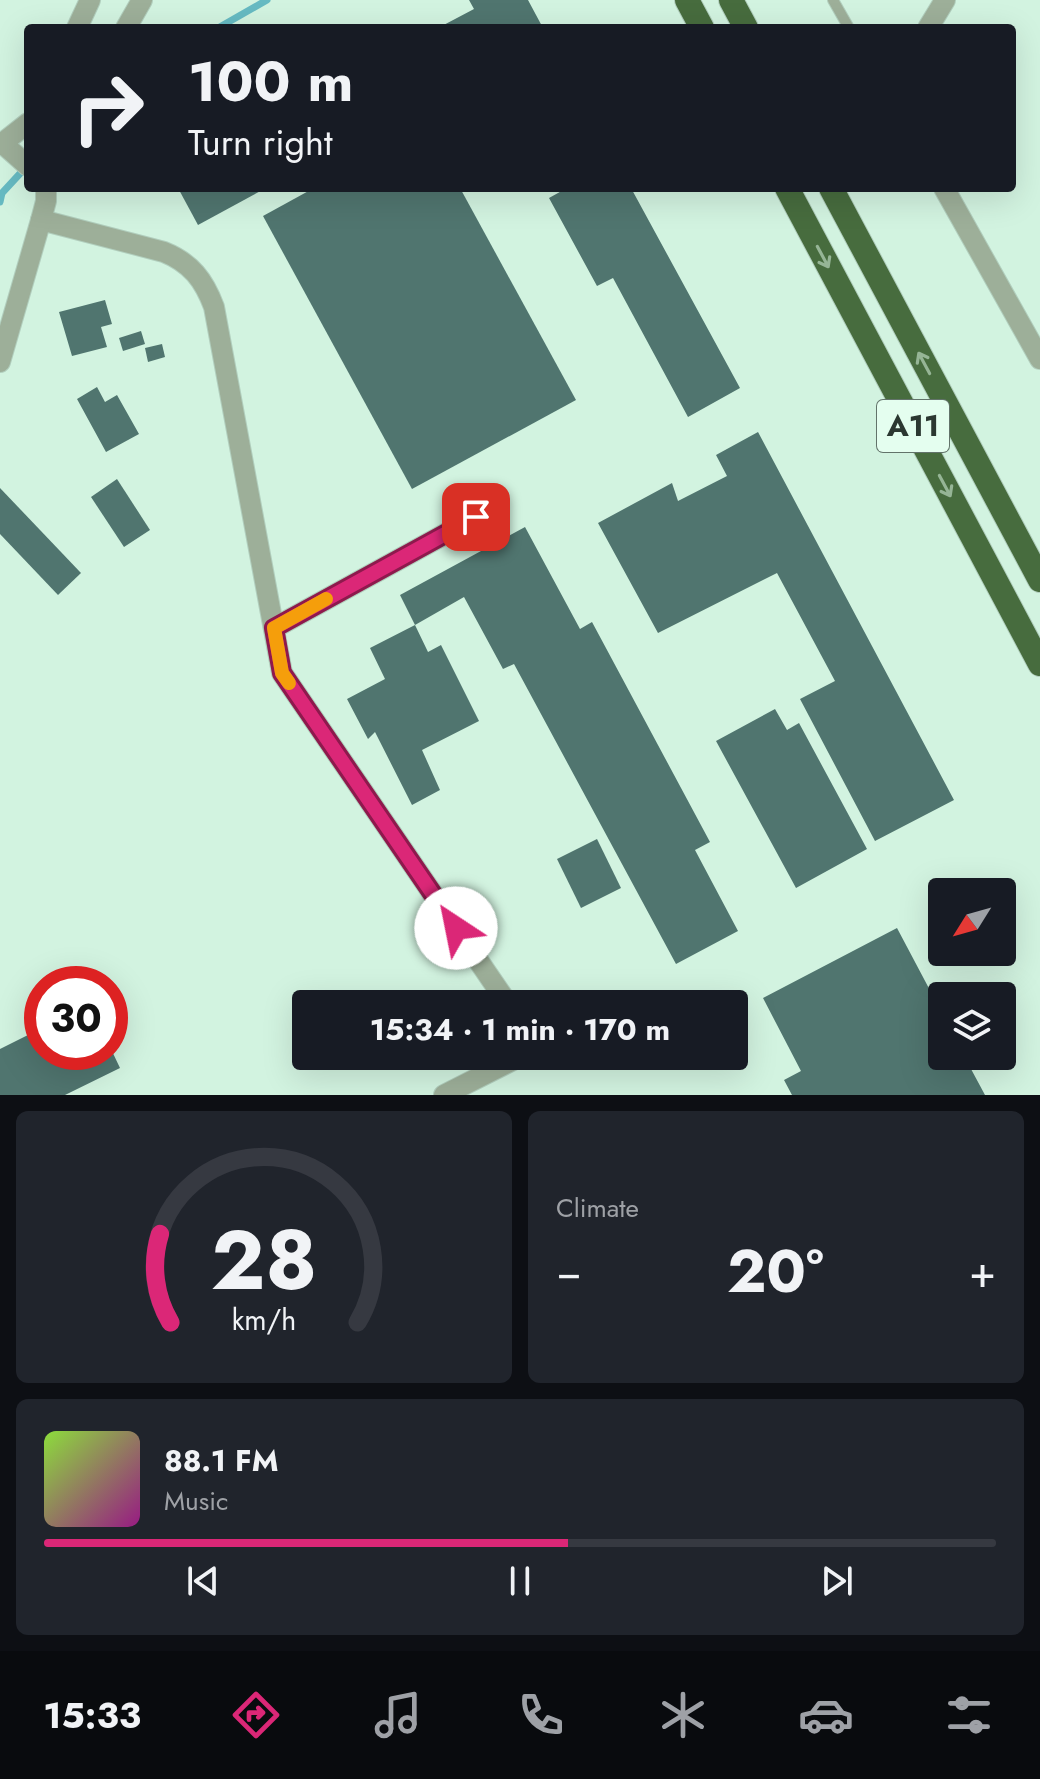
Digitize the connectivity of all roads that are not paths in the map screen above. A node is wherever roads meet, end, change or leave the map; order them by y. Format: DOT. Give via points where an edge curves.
graph roads {
  1 [pos="90,0"];
  2 [pos="142,0"];
  3 [pos="687,0"];
  4 [pos="731,0"];
  5 [pos="833,0"];
  6 [pos="945,0"];
  7 [pos="79,24"];
  8 [pos="128,24"];
  9 [pos="700,24"];
  10 [pos="744,24"];
  11 [pos="847,24"];
  12 [pos="930,24"];
  13 [pos="24,126"];
  14 [pos="1,144"];
  15 [pos="23,161"];
  16 [pos="46,192"];
  17 [pos="789,192"];
  18 [pos="833,192"];
  19 [pos="946,192"];
  20 [pos="41,220"];
  21 [pos="1040,359"];
  22 [pos="0,362"];
  23 [pos="476,517"];
  24 [pos="1040,580"];
  25 [pos="274,628"];
  26 [pos="1040,664"];
  27 [pos="498,990"];
  28 [pos="493,1070"];
  29 [pos="444,1095"];
  1 -- 7 [label="street"];
  2 -- 8 [label="street"];
  3 -- 9 [label="highway"];
  4 -- 10 [label="highway"];
  5 -- 11 [label="lane"];
  6 -- 12 [label="street"];
  13 -- 14 [label="street"];
  14 -- 15 [label="street"];
  16 -- 20 [label="street"];
  17 -- 26 [label="highway, A11, one-way"];
  24 -- 18 [label="highway, A11, one-way"];
  19 -- 21 [label="street"];
  20 -- 22 [label="street"];
  20 -- 25 [label="street" via="164,252 201,278 214,307"];
  23 -- 25 [label="street"];
  25 -- 27 [label="street" via="282,673"];
  28 -- 29 [label="street"];
}
